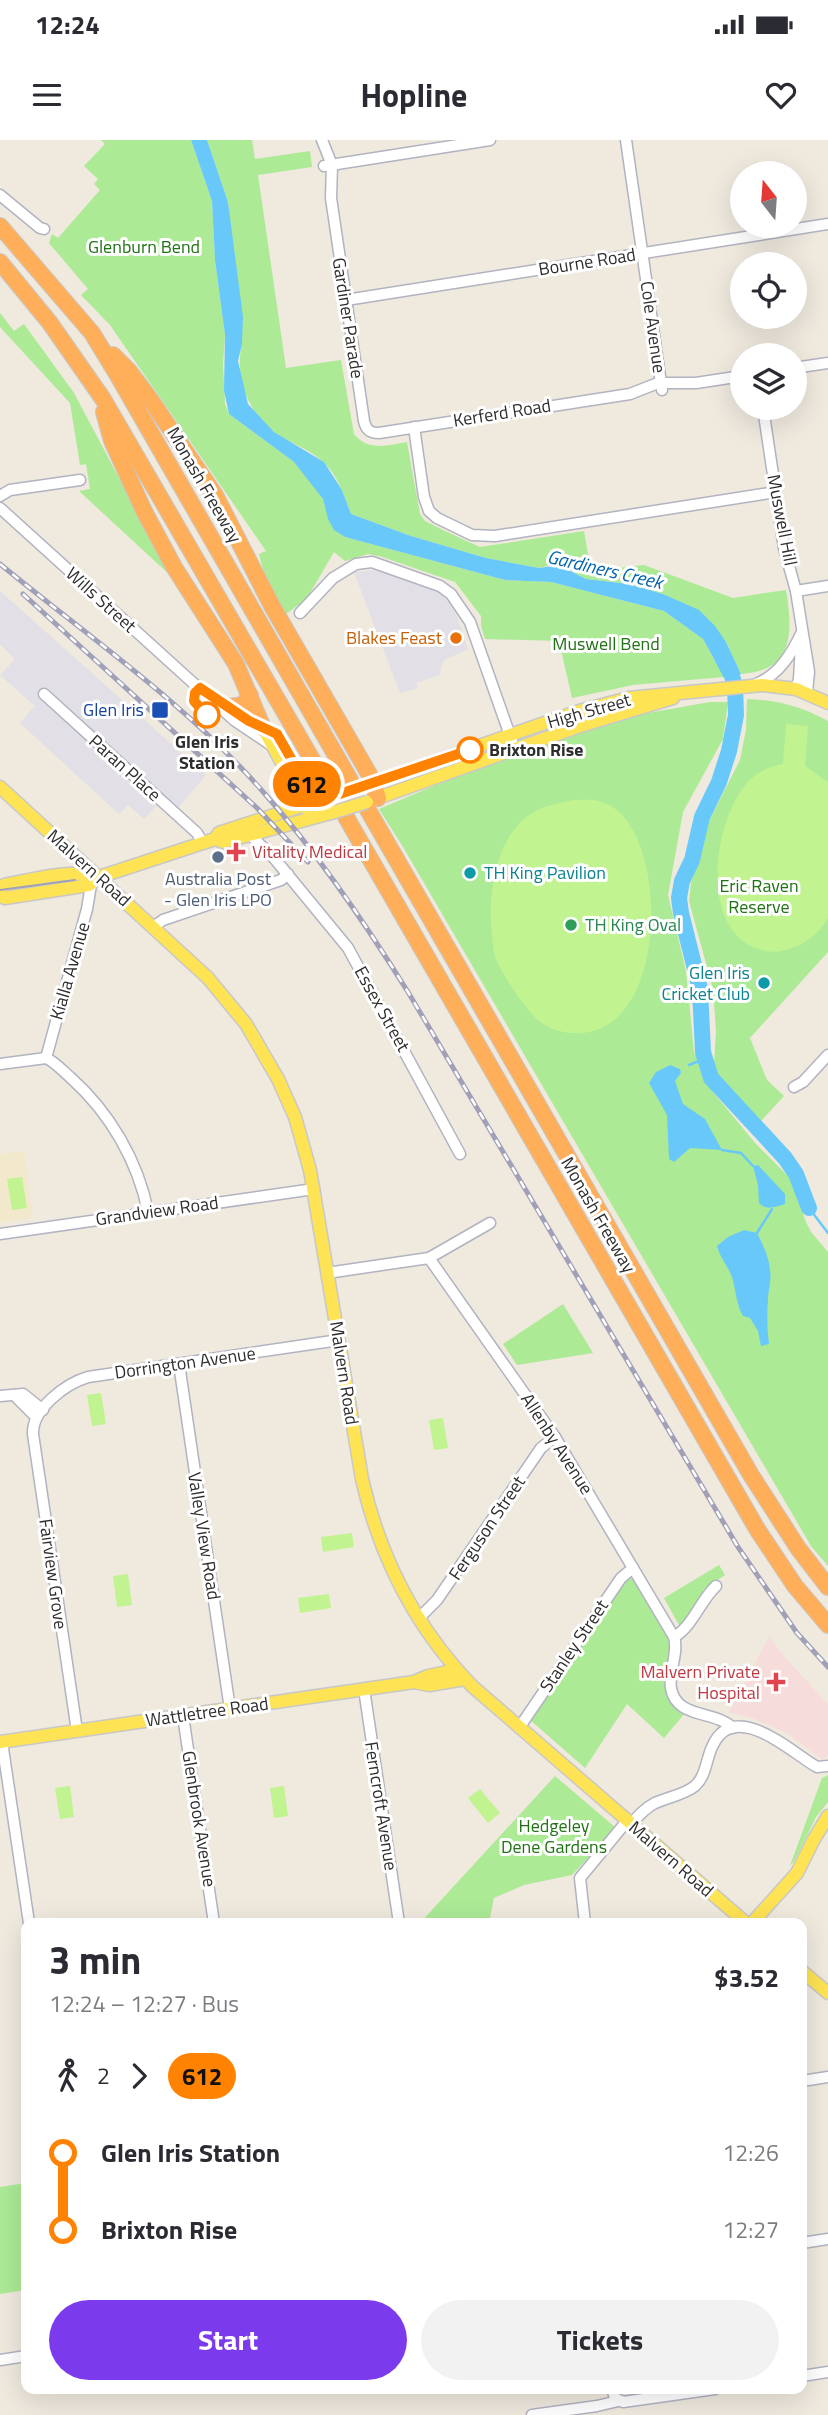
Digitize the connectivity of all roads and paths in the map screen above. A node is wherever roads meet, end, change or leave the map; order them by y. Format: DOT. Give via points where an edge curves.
graph roads {
  1 [pos="321,140"];
  2 [pos="490,140"];
  3 [pos="626,140"];
  4 [pos="328,166"];
  5 [pos="0,195"];
  6 [pos="828,224"];
  7 [pos="0,226"];
  8 [pos="44,229"];
  9 [pos="643,253"];
  10 [pos="0,262"];
  11 [pos="346,300"];
  12 [pos="92,333"];
  13 [pos="828,363"];
  14 [pos="807,366"];
  15 [pos="730,378"];
  16 [pos="661,386"];
  17 [pos="103,399"];
  18 [pos="765,420"];
  19 [pos="414,427"];
  20 [pos="374,433"];
  21 [pos="80,480"];
  22 [pos="776,492"];
  23 [pos="0,496"];
  24 [pos="0,508"];
  25 [pos="828,586"];
  26 [pos="796,591"];
  27 [pos="300,613"];
  28 [pos="802,632"];
  29 [pos="750,686"];
  30 [pos="203,691"];
  31 [pos="801,691"];
  32 [pos="690,693"];
  33 [pos="44,694"];
  34 [pos="250,695"];
  35 [pos="828,702"];
  36 [pos="229,707"];
  37 [pos="263,727"];
  38 [pos="510,736"];
  39 [pos="271,744"];
  40 [pos="516,750"];
  41 [pos="350,780"];
  42 [pos="0,787"];
  43 [pos="372,795"];
  44 [pos="318,798"];
  45 [pos="328,816"];
  46 [pos="276,828"];
  47 [pos="249,834"];
  48 [pos="209,841"];
  49 [pos="274,858"];
  50 [pos="288,874"];
  51 [pos="95,881"];
  52 [pos="0,889"];
  53 [pos="0,896"];
  54 [pos="153,927"];
  55 [pos="828,1055"];
  56 [pos="46,1058"];
  57 [pos="0,1064"];
  58 [pos="794,1087"];
  59 [pos="460,1154"];
  60 [pos="313,1189"];
  61 [pos="148,1212"];
  62 [pos="490,1223"];
  63 [pos="0,1234"];
  64 [pos="429,1258"];
  65 [pos="327,1273"];
  66 [pos="339,1340"];
  67 [pos="179,1364"];
  68 [pos="0,1396"];
  69 [pos="39,1413"];
  70 [pos="555,1437"];
  71 [pos="633,1568"];
  72 [pos="716,1586"];
  73 [pos="828,1587"];
  74 [pos="418,1619"];
  75 [pos="828,1625"];
  76 [pos="674,1637"];
  77 [pos="461,1675"];
  78 [pos="364,1689"];
  79 [pos="230,1709"];
  80 [pos="183,1716"];
  81 [pos="718,1720"];
  82 [pos="519,1728"];
  83 [pos="733,1728"];
  84 [pos="77,1731"];
  85 [pos="720,1735"];
  86 [pos="1,1742"];
  87 [pos="828,1766"];
  88 [pos="828,1816"];
  89 [pos="629,1823"];
  90 [pos="28,1918"];
  91 [pos="213,1918"];
  92 [pos="398,1918"];
  93 [pos="584,1918"];
  94 [pos="740,1918"];
  95 [pos="756,1918"];
  96 [pos="807,1975"];
  97 [pos="828,1993"];
  98 [pos="828,2077"];
  99 [pos="807,2080"];
  100 [pos="828,2239"];
  101 [pos="807,2242"];
  102 [pos="21,2357"];
  103 [pos="0,2360"];
  104 [pos="828,2372"];
  105 [pos="807,2375"];
  106 [pos="681,2394"];
  107 [pos="614,2396"];
  108 [pos="532,2415"];
  1 -- 4 [label="street, Gardiner Parade" via="320,157"];
  2 -- 4 [label="street"];
  3 -- 9 [label="street, Cole Avenue"];
  4 -- 11 [label="street, Gardiner Parade" via="325,182"];
  5 -- 8 [label="street"];
  6 -- 9 [label="street, Bourne Road"];
  7 -- 12 [label="highway, Monash Freeway"];
  9 -- 11 [label="street, Bourne Road"];
  9 -- 16 [label="street, Cole Avenue"];
  10 -- 17 [label="highway"];
  11 -- 20 [label="street, Gardiner Parade" via="364,422"];
  12 -- 41 [label="highway, Monash Freeway"];
  12 -- 43 [label="highway, Monash Freeway" via="129,371 215,495"];
  13 -- 14 [label="street"];
  15 -- 16 [label="street, Kerferd Road"];
  16 -- 19 [label="street, Kerferd Road" via="645,395"];
  17 -- 34 [label="highway" via="111,441 144,511"];
  17 -- 44 [label="highway"];
  18 -- 22 [label="street, Muswell Hill"];
  19 -- 20 [label="street, Kerferd Road"];
  19 -- 22 [label="street" via="427,507 437,518 472,535 495,536"];
  21 -- 23 [label="street" via="10,490"];
  22 -- 26 [label="street, Muswell Hill"];
  24 -- 30 [label="street, Wills Street"];
  25 -- 26 [label="street"];
  26 -- 28 [label="street, Muswell Hill"];
  27 -- 38 [label="street" via="334,578 356,564 372,562 440,586 470,622"];
  28 -- 29 [label="street" via="784,664"];
  28 -- 31 [label="street, Muswell Hill"];
  29 -- 31 [label="main road, High Street"];
  29 -- 32 [label="main road, High Street"];
  30 -- 36 [label="street, Wills Street"];
  30 -- 39 [label="street, Wills Street" via="234,720"];
  31 -- 35 [label="main road, High Street"];
  32 -- 38 [label="main road, High Street" via="612,702"];
  32 -- 40 [label="main road, High Street"];
  33 -- 48 [label="street, Paran Place"];
  34 -- 36 [label="highway" via="243,705"];
  34 -- 37 [label="highway"];
  36 -- 37 [label="street, Wills Street"];
  37 -- 39 [label="main road, Wills Street"];
  37 -- 44 [label="main road, Wills Street" via="279,736"];
  38 -- 40 [label="street"];
  38 -- 43 [label="main road, High Street"];
  39 -- 44 [label="main road, Wills Street"];
  40 -- 43 [label="main road, High Street"];
  42 -- 51 [label="main road, Malvern Road"];
  43 -- 44 [label="main road, High Street, bridge"];
  43 -- 45 [label="main road, High Street, bridge"];
  43 -- 73 [label="highway, Monash Freeway" via="751,1475"];
  44 -- 45 [label="main road, Wills Street"];
  44 -- 48 [label="main road, High Street" via="219,833"];
  45 -- 46 [label="main road, High Street"];
  45 -- 75 [label="highway, Monash Freeway" via="751,1519"];
  46 -- 47 [label="main road, High Street"];
  46 -- 49 [label="street" via="270,844"];
  47 -- 48 [label="main road, High Street"];
  47 -- 49 [label="street, Essex Street"];
  48 -- 51 [label="main road, High Street"];
  49 -- 50 [label="street, Essex Street"];
  50 -- 54 [label="street"];
  50 -- 59 [label="street, Essex Street" via="348,948"];
  51 -- 52 [label="main road, High Street" via="88,874 69,875"];
  51 -- 53 [label="main road, High Street"];
  51 -- 54 [label="main road, Malvern Road"];
  51 -- 56 [label="street, Kialla Avenue"];
  54 -- 60 [label="main road, Malvern Road" via="223,994 259,1043 295,1117"];
  55 -- 58 [label="street"];
  56 -- 57 [label="street"];
  56 -- 61 [label="street" via="79,1085 110,1123 135,1169"];
  60 -- 61 [label="street, Grandview Road"];
  60 -- 65 [label="main road, Malvern Road"];
  61 -- 63 [label="street, Grandview Road"];
  62 -- 64 [label="street"];
  64 -- 65 [label="street"];
  64 -- 70 [label="street, Allenby Avenue"];
  65 -- 66 [label="main road, Malvern Road"];
  66 -- 67 [label="street, Dorrington Avenue"];
  66 -- 74 [label="main road, Malvern Road" via="369,1509 388,1563"];
  67 -- 69 [label="street, Dorrington Avenue" via="79,1380"];
  67 -- 79 [label="street, Valley View Road"];
  68 -- 69 [label="street" via="13,1395"];
  69 -- 84 [label="street, Fairview Grove" via="33,1434"];
  70 -- 71 [label="street, Allenby Avenue"];
  70 -- 74 [label="street, Ferguson Street" via="541,1448 432,1607"];
  71 -- 76 [label="street, Allenby Avenue"];
  71 -- 82 [label="street, Stanley Street" via="621,1578"];
  72 -- 76 [label="street"];
  74 -- 77 [label="main road, Malvern Road"];
  76 -- 81 [label="street" via="671,1685 675,1699 684,1709"];
  77 -- 78 [label="main road, Wattletree Road" via="428,1676"];
  77 -- 82 [label="main road, Malvern Road"];
  78 -- 79 [label="main road, Wattletree Road"];
  78 -- 92 [label="street, Ferncroft Avenue"];
  79 -- 80 [label="main road, Wattletree Road"];
  80 -- 84 [label="main road, Wattletree Road"];
  80 -- 91 [label="street, Glenbrook Avenue"];
  81 -- 83 [label="street"];
  81 -- 85 [label="street"];
  82 -- 89 [label="main road, Malvern Road"];
  83 -- 85 [label="street"];
  83 -- 87 [label="street" via="747,1727 769,1735 816,1767"];
  84 -- 86 [label="main road, Wattletree Road"];
  85 -- 89 [label="street" via="699,1782 651,1805"];
  86 -- 90 [label="street"];
  88 -- 95 [label="main road" via="797,1873"];
  89 -- 93 [label="street" via="580,1878"];
  89 -- 94 [label="main road, Malvern Road"];
  96 -- 97 [label="main road"];
  98 -- 99 [label="street"];
  100 -- 101 [label="street"];
  102 -- 103 [label="street"];
  104 -- 105 [label="street"];
  106 -- 107 [label="street" via="626,2402"];
  107 -- 108 [label="street" via="587,2407"];
}
